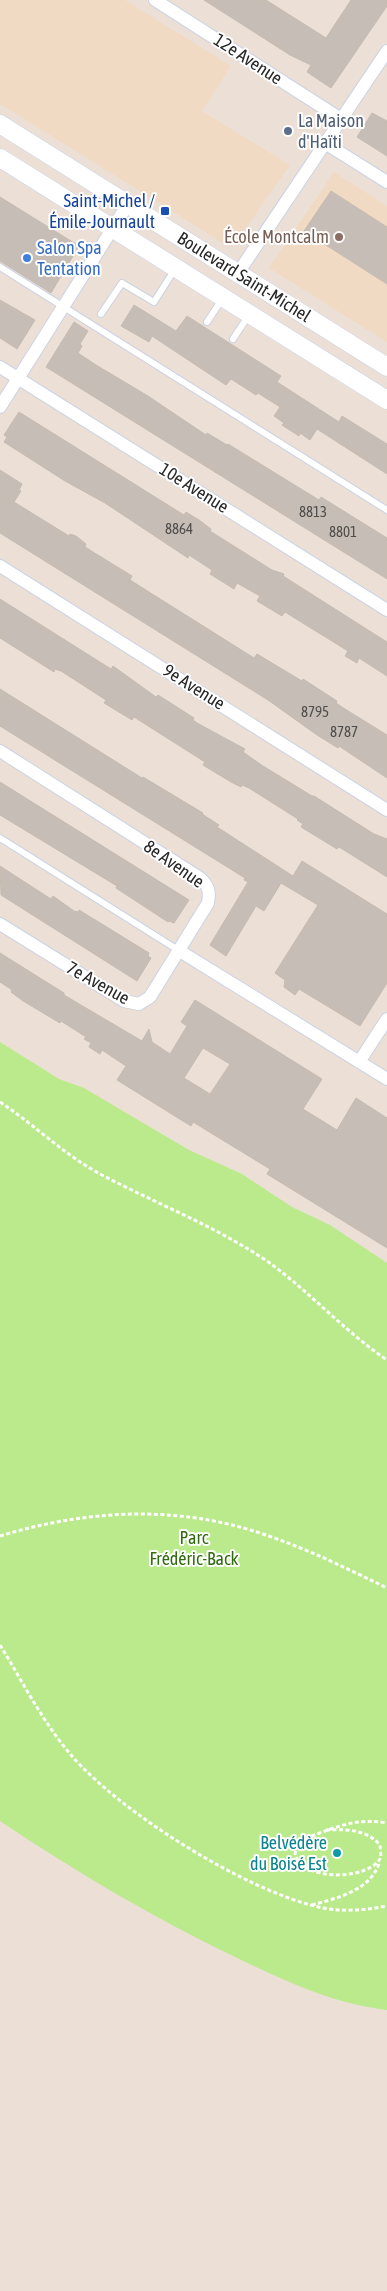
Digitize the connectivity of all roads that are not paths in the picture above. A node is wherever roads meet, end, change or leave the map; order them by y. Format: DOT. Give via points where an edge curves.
graph roads {
  1 [pos="155,0"];
  2 [pos="387,52"];
  3 [pos="341,119"];
  4 [pos="0,124"];
  5 [pos="325,143"];
  6 [pos="0,158"];
  7 [pos="387,182"];
  8 [pos="128,204"];
  9 [pos="113,229"];
  10 [pos="0,267"];
  11 [pos="176,268"];
  12 [pos="238,273"];
  13 [pos="223,298"];
  14 [pos="64,307"];
  15 [pos="102,314"];
  16 [pos="250,314"];
  17 [pos="207,322"];
  18 [pos="233,339"];
  19 [pos="387,366"];
  20 [pos="0,367"];
  21 [pos="18,378"];
  22 [pos="387,400"];
  23 [pos="0,407"];
  24 [pos="387,510"];
  25 [pos="0,566"];
  26 [pos="387,610"];
  27 [pos="0,751"];
  28 [pos="387,810"];
  29 [pos="0,838"];
  30 [pos="0,924"];
  31 [pos="178,950"];
  32 [pos="387,1018"];
  33 [pos="360,1062"];
  34 [pos="387,1079"];
  1 -- 3 [label="street, 12e Avenue"];
  2 -- 3 [label="street"];
  3 -- 5 [label="street"];
  4 -- 8 [label="main road, Boulevard Saint-Michel"];
  5 -- 7 [label="street"];
  5 -- 12 [label="street"];
  6 -- 9 [label="main road, Boulevard Saint-Michel"];
  8 -- 9 [label="street"];
  8 -- 12 [label="main road, Boulevard Saint-Michel"];
  9 -- 11 [label="main road, Boulevard Saint-Michel"];
  9 -- 14 [label="street"];
  10 -- 14 [label="lane"];
  11 -- 13 [label="main road, Boulevard Saint-Michel"];
  11 -- 15 [label="lane" via="154,302 122,283"];
  12 -- 19 [label="main road, Boulevard Saint-Michel"];
  13 -- 16 [label="main road, Boulevard Saint-Michel"];
  13 -- 17 [label="lane"];
  14 -- 21 [label="street"];
  14 -- 24 [label="lane"];
  16 -- 18 [label="lane"];
  16 -- 22 [label="main road, Boulevard Saint-Michel"];
  20 -- 21 [label="street, 10e Avenue"];
  21 -- 23 [label="street"];
  21 -- 26 [label="street, 10e Avenue"];
  25 -- 28 [label="street, 9e Avenue"];
  27 -- 31 [label="street, 8e Avenue" via="206,883 208,903"];
  29 -- 31 [label="lane"];
  30 -- 31 [label="street, 7e Avenue" via="131,1004 139,1004 150,997"];
  31 -- 33 [label="street"];
  32 -- 33 [label="street"];
  33 -- 34 [label="street"];
}
